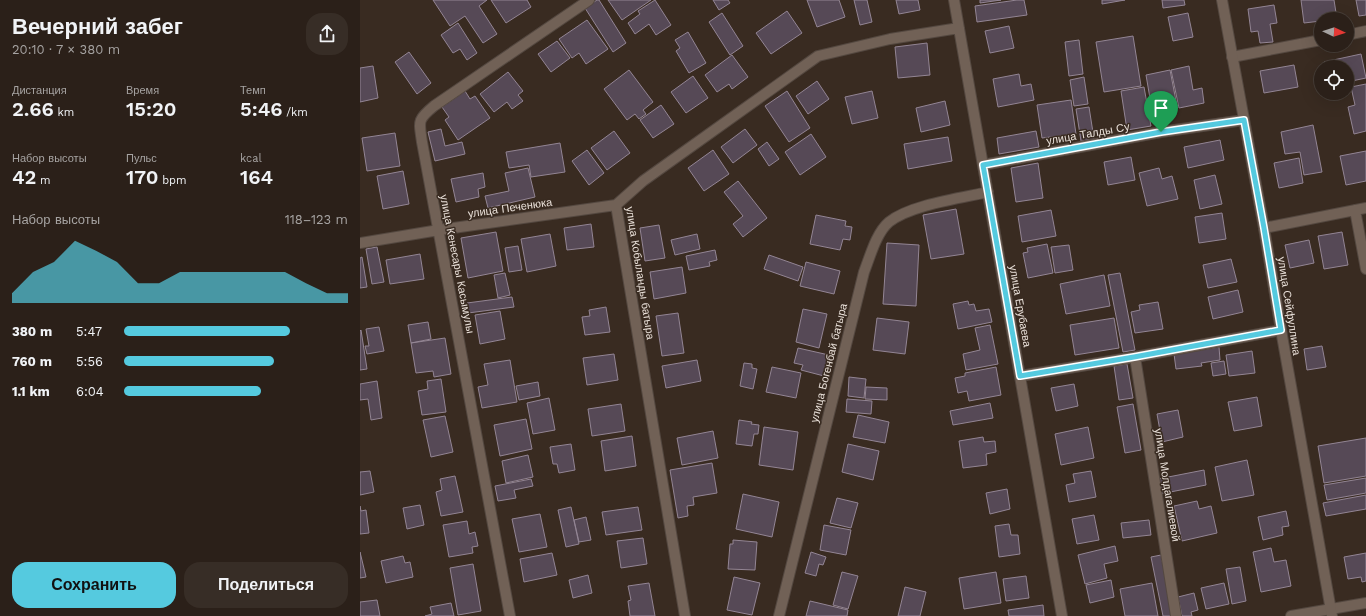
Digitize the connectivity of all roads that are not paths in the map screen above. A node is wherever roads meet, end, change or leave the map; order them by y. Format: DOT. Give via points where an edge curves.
graph roads {
  1 [pos="589,0"];
  2 [pos="954,0"];
  3 [pos="1222,0"];
  4 [pos="959,28"];
  5 [pos="1366,31"];
  6 [pos="1354,34"];
  7 [pos="1314,41"];
  8 [pos="1232,56"];
  9 [pos="1244,120"];
  10 [pos="983,165"];
  11 [pos="988,192"];
  12 [pos="616,205"];
  13 [pos="1366,208"];
  14 [pos="1355,210"];
  15 [pos="1264,228"];
  16 [pos="439,230"];
  17 [pos="360,242"];
  18 [pos="1366,269"];
  19 [pos="1281,330"];
  20 [pos="1134,357"];
  21 [pos="1020,376"];
  22 [pos="1366,602"];
  23 [pos="1331,613"];
  24 [pos="510,616"];
  25 [pos="685,616"];
  26 [pos="779,616"];
  27 [pos="1062,616"];
  28 [pos="1176,616"];
  29 [pos="1291,616"];
  1 -- 16 [label="street, улица Кенесары Касымулы" via="423,116 420,125 422,142"];
  2 -- 4 [label="street, улица Ерубаева"];
  3 -- 8 [label="street, улица Сейфуллина"];
  4 -- 10 [label="street, улица Ерубаева"];
  4 -- 12 [label="street, улица Кобыланды батыра" via="818,56 644,181"];
  5 -- 6 [label="street"];
  7 -- 8 [label="street"];
  8 -- 9 [label="street, улица Сейфуллина"];
  9 -- 10 [label="street, улица Талды Су" via="1161,132"];
  9 -- 15 [label="street, улица Сейфуллина"];
  10 -- 11 [label="street, улица Ерубаева"];
  11 -- 21 [label="street, улица Ерубаева"];
  11 -- 26 [label="street, улица Богенбай батыра" via="913,209 888,223 876,240 864,272"];
  12 -- 16 [label="street, улица Печенюка"];
  12 -- 25 [label="street, улица Кобыланды батыра"];
  13 -- 14 [label="street"];
  14 -- 15 [label="street"];
  14 -- 18 [label="street"];
  15 -- 19 [label="street, улица Сейфуллина"];
  16 -- 17 [label="street, улица Печенюка"];
  16 -- 24 [label="street, улица Кенесары Касымулы"];
  19 -- 20 [label="street"];
  19 -- 23 [label="street, улица Сейфуллина"];
  20 -- 21 [label="street"];
  20 -- 28 [label="street, улица Молдагалиевой"];
  21 -- 27 [label="street, улица Ерубаева"];
  22 -- 23 [label="street"];
  23 -- 29 [label="street"];
}
